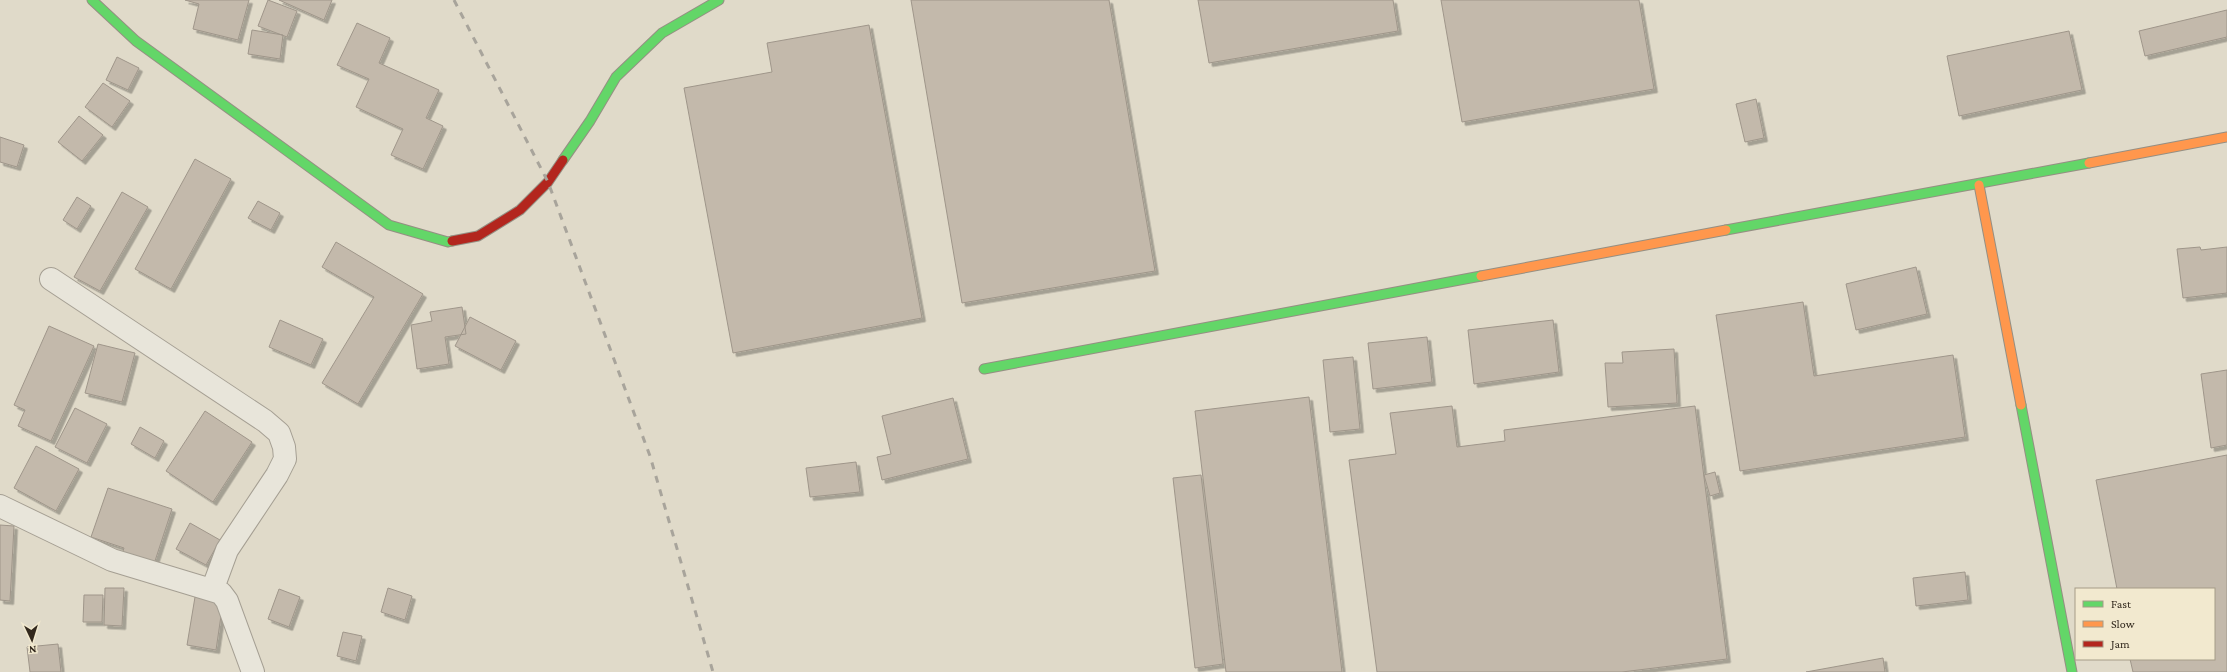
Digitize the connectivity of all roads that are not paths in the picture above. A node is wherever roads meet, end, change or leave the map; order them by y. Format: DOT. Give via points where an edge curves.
graph roads {
  1 [pos="92,0"];
  2 [pos="720,0"];
  3 [pos="2227,138"];
  4 [pos="1979,185"];
  5 [pos="51,279"];
  6 [pos="984,369"];
  7 [pos="0,506"];
  8 [pos="213,588"];
  9 [pos="253,672"];
  10 [pos="2072,672"];
  1 -- 2 [label="street" via="136,41 389,225 448,242 478,236 520,210 548,182 590,121 616,76 662,33"];
  3 -- 4 [label="street"];
  4 -- 6 [label="street"];
  4 -- 10 [label="street"];
  5 -- 8 [label="street" via="265,421 279,433 285,459 227,550"];
  7 -- 8 [label="street" via="112,560"];
  8 -- 9 [label="street" via="227,601"];
}
